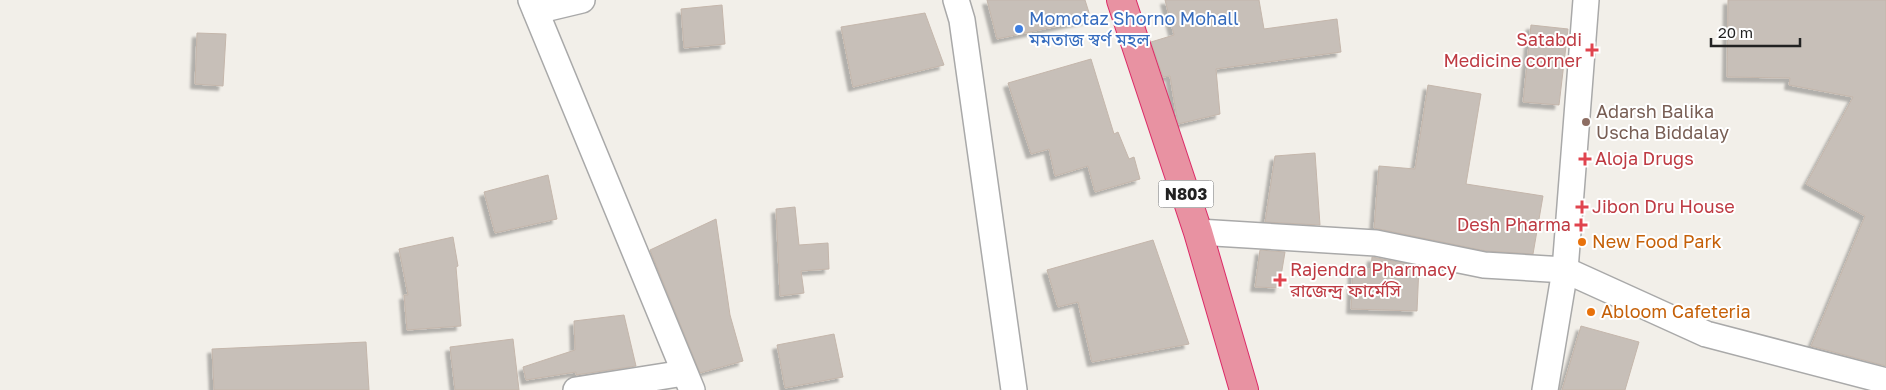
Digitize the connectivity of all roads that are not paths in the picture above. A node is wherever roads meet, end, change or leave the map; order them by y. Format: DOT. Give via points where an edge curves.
graph roads {
  1 [pos="582,0"];
  2 [pos="956,0"];
  3 [pos="1121,0"];
  4 [pos="1586,0"];
  5 [pos="534,6"];
  6 [pos="1198,232"];
  7 [pos="1565,270"];
  8 [pos="1886,381"];
  9 [pos="688,382"];
  10 [pos="576,390"];
  11 [pos="1014,390"];
  12 [pos="1244,390"];
  13 [pos="1545,390"];
  1 -- 5 [label="street"];
  2 -- 11 [label="street" via="962,20"];
  3 -- 6 [label="highway, N803"];
  4 -- 7 [label="street"];
  5 -- 9 [label="street"];
  6 -- 7 [label="street" via="1376,243 1484,265"];
  6 -- 12 [label="highway, N803"];
  7 -- 8 [label="street" via="1706,334"];
  7 -- 13 [label="street"];
  9 -- 10 [label="street"];
}
